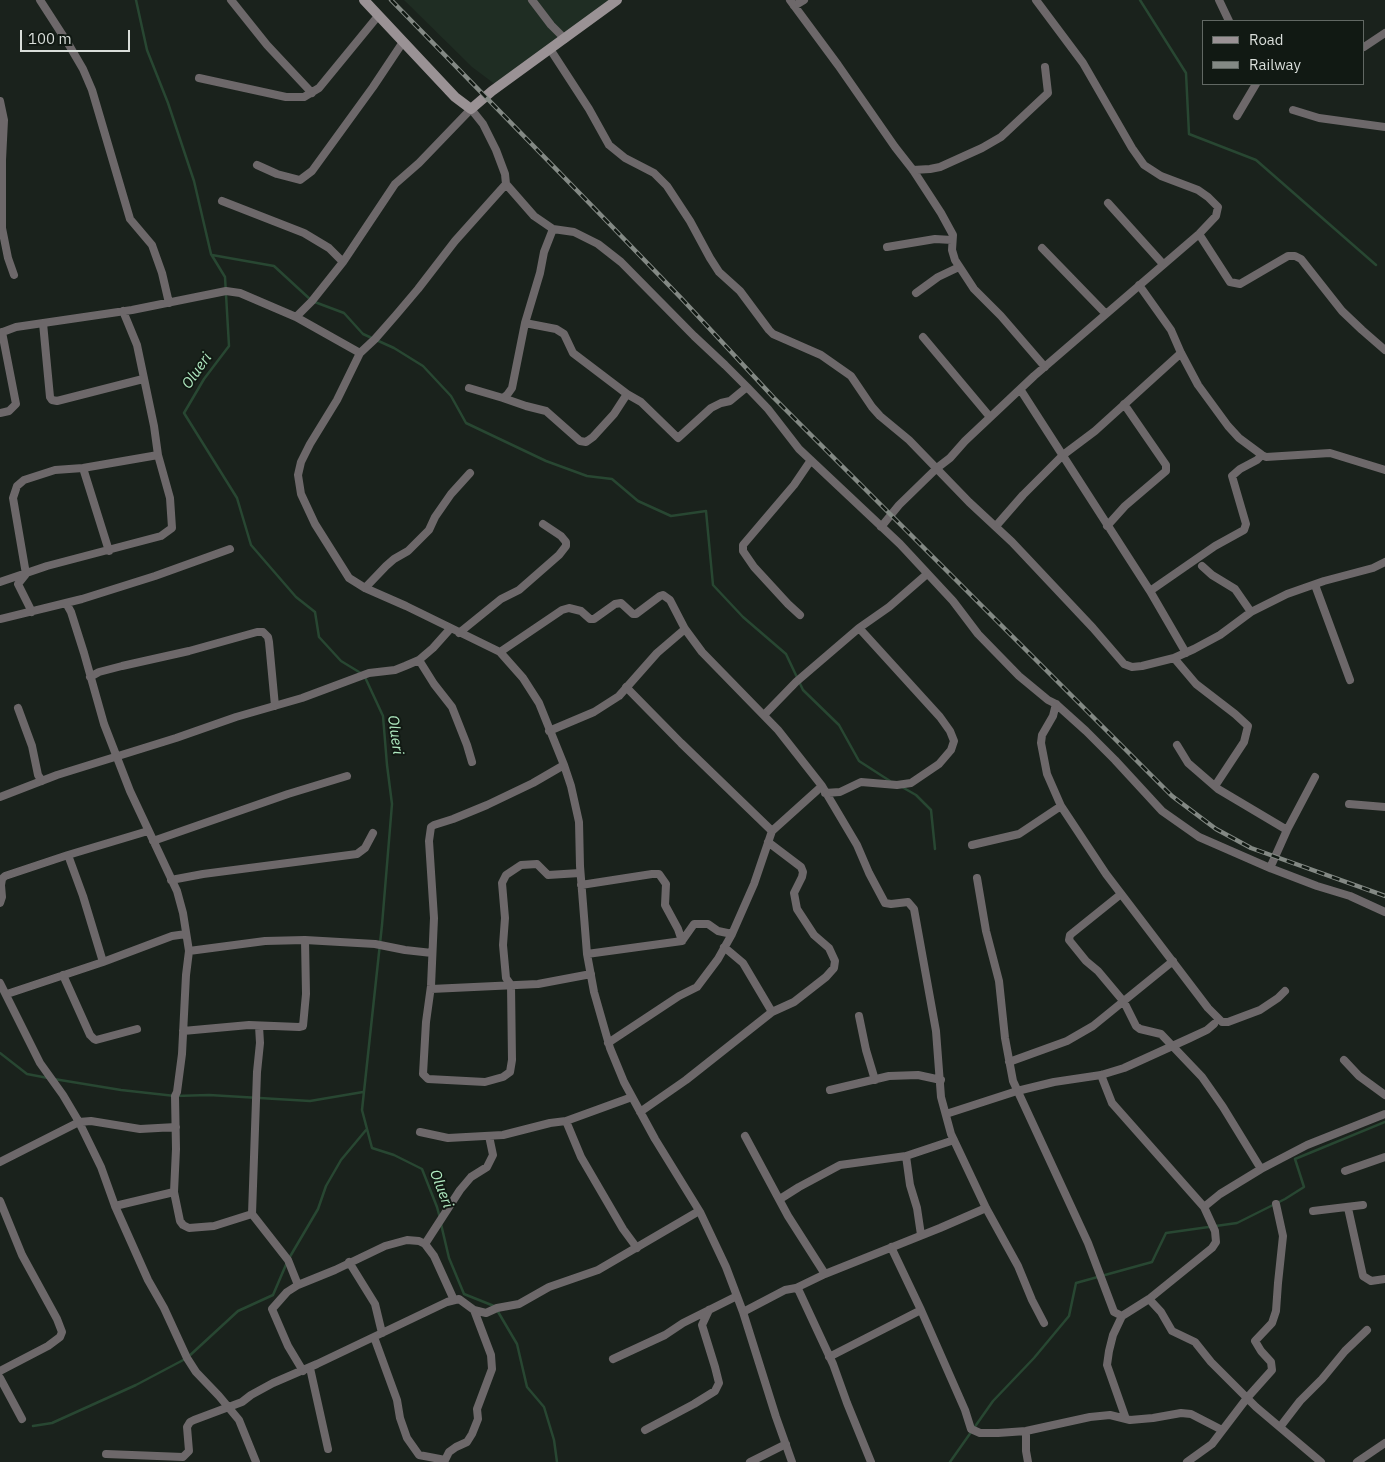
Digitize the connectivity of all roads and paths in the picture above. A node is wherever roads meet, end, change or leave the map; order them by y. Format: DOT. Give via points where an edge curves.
graph roads {
  1 [pos="40,0"];
  2 [pos="231,0"];
  3 [pos="364,0"];
  4 [pos="532,0"];
  5 [pos="617,0"];
  6 [pos="804,0"];
  7 [pos="1036,0"];
  8 [pos="1219,0"];
  9 [pos="792,3"];
  10 [pos="378,16"];
  11 [pos="1229,20"];
  12 [pos="1385,33"];
  13 [pos="564,39"];
  14 [pos="403,42"];
  15 [pos="1365,46"];
  16 [pos="550,49"];
  17 [pos="1045,68"];
  18 [pos="199,78"];
  19 [pos="1255,85"];
  20 [pos="312,93"];
  21 [pos="0,101"];
  22 [pos="471,109"];
  23 [pos="1293,110"];
  24 [pos="1238,116"];
  25 [pos="1385,127"];
  26 [pos="1,134"];
  27 [pos="257,165"];
  28 [pos="913,170"];
  29 [pos="506,184"];
  30 [pos="222,201"];
  31 [pos="1108,203"];
  32 [pos="553,229"];
  33 [pos="1199,234"];
  34 [pos="952,240"];
  35 [pos="887,247"];
  36 [pos="1042,248"];
  37 [pos="343,262"];
  38 [pos="1163,264"];
  39 [pos="959,267"];
  40 [pos="14,275"];
  41 [pos="1139,285"];
  42 [pos="916,293"];
  43 [pos="169,303"];
  44 [pos="122,312"];
  45 [pos="1106,314"];
  46 [pos="296,317"];
  47 [pos="43,323"];
  48 [pos="525,323"];
  49 [pos="1,332"];
  50 [pos="923,337"];
  51 [pos="1385,350"];
  52 [pos="360,353"];
  53 [pos="1181,353"];
  54 [pos="1045,366"];
  55 [pos="143,379"];
  56 [pos="747,387"];
  57 [pos="470,388"];
  58 [pos="1020,389"];
  59 [pos="627,394"];
  60 [pos="503,398"];
  61 [pos="1124,404"];
  62 [pos="0,413"];
  63 [pos="990,417"];
  64 [pos="158,455"];
  65 [pos="1063,455"];
  66 [pos="1262,455"];
  67 [pos="811,460"];
  68 [pos="83,468"];
  69 [pos="937,468"];
  70 [pos="1385,470"];
  71 [pos="470,473"];
  72 [pos="543,524"];
  73 [pos="996,526"];
  74 [pos="1108,526"];
  75 [pos="881,527"];
  76 [pos="230,549"];
  77 [pos="109,550"];
  78 [pos="1385,562"];
  79 [pos="1202,566"];
  80 [pos="26,574"];
  81 [pos="927,574"];
  82 [pos="0,582"];
  83 [pos="1315,585"];
  84 [pos="364,588"];
  85 [pos="1150,590"];
  86 [pos="66,603"];
  87 [pos="32,612"];
  88 [pos="1251,612"];
  89 [pos="800,615"];
  90 [pos="0,618"];
  91 [pos="859,628"];
  92 [pos="450,629"];
  93 [pos="685,630"];
  94 [pos="458,633"];
  95 [pos="500,652"];
  96 [pos="1186,653"];
  97 [pos="1174,658"];
  98 [pos="419,660"];
  99 [pos="90,677"];
  100 [pos="1350,680"];
  101 [pos="626,687"];
  102 [pos="1056,704"];
  103 [pos="275,706"];
  104 [pos="18,708"];
  105 [pos="764,715"];
  106 [pos="550,731"];
  107 [pos="1177,745"];
  108 [pos="116,756"];
  109 [pos="472,762"];
  110 [pos="564,764"];
  111 [pos="347,776"];
  112 [pos="1315,777"];
  113 [pos="42,781"];
  114 [pos="1215,786"];
  115 [pos="823,790"];
  116 [pos="0,797"];
  117 [pos="1349,804"];
  118 [pos="1061,806"];
  119 [pos="1385,807"];
  120 [pos="1287,830"];
  121 [pos="148,831"];
  122 [pos="772,831"];
  123 [pos="373,833"];
  124 [pos="153,842"];
  125 [pos="768,842"];
  126 [pos="972,845"];
  127 [pos="68,855"];
  128 [pos="1270,868"];
  129 [pos="580,873"];
  130 [pos="978,878"];
  131 [pos="171,880"];
  132 [pos="581,885"];
  133 [pos="1122,894"];
  134 [pos="0,903"];
  135 [pos="1385,912"];
  136 [pos="186,934"];
  137 [pos="732,934"];
  138 [pos="305,940"];
  139 [pos="682,941"];
  140 [pos="724,947"];
  141 [pos="189,951"];
  142 [pos="432,953"];
  143 [pos="587,954"];
  144 [pos="1173,961"];
  145 [pos="102,962"];
  146 [pos="591,974"];
  147 [pos="63,975"];
  148 [pos="0,982"];
  149 [pos="511,985"];
  150 [pos="431,989"];
  151 [pos="1285,991"];
  152 [pos="7,994"];
  153 [pos="1124,1002"];
  154 [pos="772,1012"];
  155 [pos="859,1016"];
  156 [pos="1214,1024"];
  157 [pos="259,1026"];
  158 [pos="137,1029"];
  159 [pos="183,1031"];
  160 [pos="608,1043"];
  161 [pos="1174,1046"];
  162 [pos="1344,1060"];
  163 [pos="1009,1062"];
  164 [pos="1101,1075"];
  165 [pos="875,1080"];
  166 [pos="941,1080"];
  167 [pos="830,1090"];
  168 [pos="1017,1091"];
  169 [pos="1385,1095"];
  170 [pos="632,1097"];
  171 [pos="640,1112"];
  172 [pos="946,1114"];
  173 [pos="1385,1114"];
  174 [pos="566,1121"];
  175 [pos="79,1122"];
  176 [pos="176,1127"];
  177 [pos="420,1132"];
  178 [pos="489,1136"];
  179 [pos="745,1136"];
  180 [pos="954,1140"];
  181 [pos="906,1156"];
  182 [pos="1385,1157"];
  183 [pos="0,1162"];
  184 [pos="1261,1168"];
  185 [pos="1345,1171"];
  186 [pos="174,1192"];
  187 [pos="780,1199"];
  188 [pos="0,1201"];
  189 [pos="1276,1204"];
  190 [pos="1363,1205"];
  191 [pos="115,1206"];
  192 [pos="1204,1207"];
  193 [pos="986,1208"];
  194 [pos="1348,1208"];
  195 [pos="699,1210"];
  196 [pos="1313,1211"];
  197 [pos="252,1214"];
  198 [pos="921,1235"];
  199 [pos="426,1244"];
  200 [pos="891,1247"];
  201 [pos="637,1248"];
  202 [pos="349,1262"];
  203 [pos="825,1274"];
  204 [pos="1385,1279"];
  205 [pos="298,1284"];
  206 [pos="796,1288"];
  207 [pos="736,1296"];
  208 [pos="1149,1299"];
  209 [pos="454,1300"];
  210 [pos="474,1310"];
  211 [pos="709,1310"];
  212 [pos="922,1310"];
  213 [pos="743,1312"];
  214 [pos="1122,1316"];
  215 [pos="1044,1324"];
  216 [pos="1367,1330"];
  217 [pos="382,1333"];
  218 [pos="374,1337"];
  219 [pos="829,1357"];
  220 [pos="613,1359"];
  221 [pos="306,1369"];
  222 [pos="0,1371"];
  223 [pos="0,1378"];
  224 [pos="1247,1398"];
  225 [pos="242,1402"];
  226 [pos="228,1406"];
  227 [pos="22,1419"];
  228 [pos="1126,1419"];
  229 [pos="238,1420"];
  230 [pos="1280,1427"];
  231 [pos="645,1430"];
  232 [pos="1222,1430"];
  233 [pos="1026,1431"];
  234 [pos="1385,1443"];
  235 [pos="786,1444"];
  236 [pos="328,1449"];
  237 [pos="106,1454"];
  238 [pos="444,1461"];
  239 [pos="256,1462"];
  240 [pos="750,1462"];
  241 [pos="792,1462"];
  242 [pos="871,1462"];
  243 [pos="1028,1462"];
  244 [pos="1187,1462"];
  245 [pos="1320,1462"];
  246 [pos="1357,1462"];
  1 -- 43 [label="street" via="83,69 92,90 130,219 152,245"];
  2 -- 20 [label="street"];
  3 -- 10 [label="street"];
  4 -- 13 [label="street"];
  5 -- 13 [label="street"];
  6 -- 9 [label="street"];
  7 -- 33 [label="street" via="1083,63 1144,165 1161,176 1198,190 1218,207 1216,216"];
  8 -- 11 [label="street"];
  9 -- 28 [label="street"];
  10 -- 14 [label="street"];
  10 -- 20 [label="street"];
  12 -- 15 [label="street"];
  13 -- 16 [label="street"];
  14 -- 22 [label="street" via="455,97"];
  14 -- 27 [label="street" via="312,172 300,180"];
  16 -- 22 [label="street"];
  16 -- 69 [label="street" via="609,145 625,158 654,173 667,186 719,272 740,291 769,330 820,355 851,376 872,407"];
  17 -- 28 [label="street" via="1048,93 1001,137 940,167"];
  18 -- 20 [label="street" via="286,97 304,97"];
  19 -- 24 [label="street"];
  21 -- 26 [label="street" via="4,120"];
  22 -- 29 [label="street" via="496,150"];
  22 -- 37 [label="street" via="395,184"];
  23 -- 25 [label="street" via="1319,118"];
  26 -- 40 [label="street" via="2,228"];
  28 -- 34 [label="street" via="950,228"];
  29 -- 32 [label="street" via="534,216"];
  29 -- 52 [label="street"];
  30 -- 37 [label="street" via="304,233"];
  31 -- 38 [label="street"];
  32 -- 48 [label="street"];
  32 -- 56 [label="street" via="574,232 598,244 621,262"];
  33 -- 38 [label="street"];
  33 -- 51 [label="street" via="1230,282 1240,284 1288,256 1301,259 1342,311"];
  34 -- 35 [label="street" via="936,239"];
  34 -- 39 [label="street" via="952,250"];
  36 -- 45 [label="street"];
  37 -- 46 [label="street"];
  38 -- 41 [label="street"];
  39 -- 42 [label="street"];
  39 -- 54 [label="street" via="974,290"];
  41 -- 45 [label="street"];
  41 -- 53 [label="street" via="1171,330"];
  43 -- 44 [label="street"];
  43 -- 46 [label="street" via="226,291 240,293"];
  44 -- 47 [label="street"];
  44 -- 55 [label="street" via="136,346"];
  45 -- 54 [label="street"];
  46 -- 52 [label="street"];
  47 -- 49 [label="street"];
  47 -- 55 [label="street" via="52,400"];
  48 -- 59 [label="street" via="556,329 564,334 572,353"];
  48 -- 60 [label="street" via="512,388"];
  49 -- 62 [label="street" via="16,404 9,411"];
  50 -- 63 [label="street"];
  52 -- 84 [label="street" via="310,444 298,475 301,494 315,524 349,578"];
  53 -- 61 [label="street"];
  53 -- 66 [label="street" via="1198,385 1228,426"];
  54 -- 58 [label="street"];
  55 -- 64 [label="street"];
  56 -- 59 [label="street" via="730,401 711,408 678,438 641,402"];
  56 -- 67 [label="street"];
  57 -- 60 [label="street"];
  58 -- 63 [label="street"];
  58 -- 65 [label="street"];
  59 -- 60 [label="street" via="614,414 586,442 580,441 546,411"];
  61 -- 65 [label="street"];
  61 -- 74 [label="street" via="1166,466 1166,471 1125,506"];
  63 -- 69 [label="street"];
  64 -- 68 [label="street"];
  64 -- 77 [label="street" via="170,498 172,528 161,536"];
  65 -- 73 [label="street"];
  65 -- 74 [label="street"];
  66 -- 70 [label="street" via="1330,453"];
  66 -- 85 [label="street" via="1232,476 1246,524 1244,530"];
  67 -- 75 [label="street"];
  67 -- 89 [label="street" via="743,545 743,551 754,567"];
  68 -- 77 [label="street"];
  68 -- 80 [label="street" via="55,470 24,480 16,486 13,498"];
  69 -- 73 [label="street"];
  69 -- 75 [label="street"];
  71 -- 84 [label="street" via="434,517 429,530"];
  72 -- 94 [label="street" via="566,542 559,555 519,590 494,604"];
  73 -- 97 [label="street" via="1124,664 1142,666"];
  74 -- 85 [label="street"];
  75 -- 81 [label="street"];
  76 -- 86 [label="street"];
  77 -- 80 [label="street"];
  78 -- 83 [label="street"];
  79 -- 88 [label="street" via="1235,589"];
  80 -- 82 [label="street"];
  80 -- 87 [label="street" via="18,584"];
  81 -- 91 [label="street"];
  81 -- 102 [label="street" via="1019,676"];
  83 -- 88 [label="street" via="1287,594"];
  83 -- 100 [label="street"];
  84 -- 92 [label="street"];
  85 -- 96 [label="street"];
  86 -- 87 [label="street"];
  86 -- 99 [label="street"];
  87 -- 90 [label="street"];
  88 -- 96 [label="street" via="1220,635"];
  91 -- 105 [label="street" via="796,682"];
  91 -- 115 [label="street" via="940,717 954,741 939,764 911,783 861,782 840,792"];
  92 -- 94 [label="street"];
  92 -- 98 [label="street"];
  93 -- 95 [label="street" via="670,600 664,595 636,614 621,603 594,619 581,611 562,610"];
  93 -- 101 [label="street" via="657,653"];
  93 -- 105 [label="street" via="702,652"];
  94 -- 95 [label="street"];
  95 -- 106 [label="street" via="539,703"];
  96 -- 97 [label="street"];
  97 -- 114 [label="street" via="1196,684 1248,726 1244,742"];
  98 -- 103 [label="street" via="395,670 369,673"];
  98 -- 109 [label="street" via="452,707"];
  99 -- 103 [label="street" via="122,666 263,632 269,642"];
  99 -- 108 [label="street"];
  101 -- 106 [label="street" via="594,712"];
  101 -- 122 [label="street"];
  102 -- 118 [label="street" via="1041,743 1047,774"];
  102 -- 128 [label="street" via="1115,760 1162,811 1199,837"];
  103 -- 108 [label="street"];
  104 -- 113 [label="street"];
  105 -- 115 [label="street"];
  106 -- 110 [label="street"];
  107 -- 114 [label="street" via="1188,763"];
  108 -- 113 [label="street"];
  108 -- 121 [label="street"];
  110 -- 129 [label="street" via="580,822"];
  110 -- 142 [label="street" via="487,805 432,827 428,841 434,918"];
  111 -- 124 [label="street"];
  112 -- 120 [label="street"];
  113 -- 116 [label="street"];
  114 -- 120 [label="street"];
  115 -- 122 [label="street"];
  115 -- 166 [label="street" via="857,845 885,903 908,902 914,909 936,1031"];
  117 -- 119 [label="street"];
  118 -- 126 [label="street" via="1019,834"];
  118 -- 133 [label="street"];
  120 -- 128 [label="street"];
  121 -- 124 [label="street"];
  121 -- 127 [label="street"];
  122 -- 125 [label="street"];
  123 -- 131 [label="street" via="365,848 357,854"];
  124 -- 131 [label="street"];
  125 -- 137 [label="street"];
  125 -- 154 [label="street" via="801,867 802,877 794,893 797,909 814,935 829,948 835,961 826,978 794,1002"];
  127 -- 134 [label="street" via="6,876 0,885"];
  127 -- 145 [label="street"];
  128 -- 135 [label="street"];
  129 -- 132 [label="street"];
  129 -- 149 [label="street" via="548,875 537,864 521,866 506,875 502,883 504,945 506,978"];
  130 -- 163 [label="street" via="986,931 999,981"];
  131 -- 136 [label="street" via="177,891"];
  132 -- 139 [label="street" via="659,874 666,884 665,905"];
  132 -- 143 [label="street"];
  133 -- 144 [label="street"];
  133 -- 153 [label="street" via="1070,935 1069,940"];
  136 -- 141 [label="street"];
  136 -- 145 [label="street" via="172,936"];
  137 -- 139 [label="street" via="718,931 708,924 694,924"];
  137 -- 140 [label="street"];
  138 -- 141 [label="street" via="265,941"];
  138 -- 142 [label="street" via="379,944"];
  138 -- 157 [label="street" via="303,1026"];
  139 -- 143 [label="street"];
  140 -- 154 [label="street" via="743,963"];
  140 -- 160 [label="street" via="696,987"];
  141 -- 159 [label="street"];
  142 -- 150 [label="street"];
  143 -- 146 [label="street"];
  144 -- 151 [label="street" via="1222,1022 1260,1010"];
  144 -- 153 [label="street"];
  145 -- 147 [label="street"];
  146 -- 149 [label="street" via="538,984"];
  146 -- 160 [label="street"];
  147 -- 152 [label="street"];
  147 -- 158 [label="street" via="92,1038 96,1040"];
  148 -- 152 [label="street"];
  149 -- 150 [label="street"];
  149 -- 150 [label="street" via="510,1072 485,1082 428,1079 422,1074"];
  152 -- 175 [label="street" via="40,1062"];
  153 -- 161 [label="street" via="1136,1026 1159,1032"];
  153 -- 163 [label="street" via="1067,1041"];
  154 -- 171 [label="street"];
  155 -- 165 [label="street"];
  156 -- 161 [label="street"];
  157 -- 159 [label="street"];
  157 -- 197 [label="street"];
  159 -- 176 [label="street" via="175,1096"];
  160 -- 170 [label="street"];
  161 -- 164 [label="street"];
  161 -- 184 [label="street" via="1202,1077"];
  162 -- 169 [label="street"];
  163 -- 168 [label="street"];
  164 -- 168 [label="street"];
  164 -- 192 [label="street" via="1112,1103"];
  165 -- 166 [label="street" via="918,1075"];
  165 -- 167 [label="street"];
  166 -- 172 [label="street"];
  168 -- 172 [label="street"];
  168 -- 214 [label="street" via="1088,1243 1114,1312"];
  170 -- 171 [label="street"];
  170 -- 174 [label="street"];
  171 -- 195 [label="street"];
  172 -- 180 [label="street"];
  173 -- 184 [label="street" via="1307,1145"];
  174 -- 178 [label="street" via="503,1136"];
  174 -- 201 [label="street" via="580,1158"];
  175 -- 176 [label="street" via="140,1129"];
  175 -- 183 [label="street"];
  175 -- 191 [label="street"];
  176 -- 186 [label="street"];
  177 -- 178 [label="street" via="448,1138"];
  178 -- 199 [label="street" via="493,1155 487,1167 471,1177 460,1190"];
  179 -- 187 [label="street"];
  180 -- 181 [label="street"];
  180 -- 193 [label="street"];
  181 -- 187 [label="street" via="840,1166"];
  181 -- 198 [label="street"];
  182 -- 185 [label="street"];
  184 -- 192 [label="street"];
  186 -- 191 [label="street"];
  186 -- 197 [label="street" via="180,1221 189,1228 214,1226"];
  187 -- 203 [label="street"];
  188 -- 222 [label="street" via="22,1255 62,1332 48,1346"];
  189 -- 224 [label="street" via="1283,1236 1276,1311 1272,1323 1255,1341 1271,1362 1272,1370"];
  190 -- 194 [label="street"];
  191 -- 226 [label="street" via="187,1358"];
  192 -- 208 [label="street" via="1215,1231 1216,1242"];
  193 -- 198 [label="street"];
  193 -- 215 [label="street" via="1018,1266"];
  194 -- 196 [label="street"];
  194 -- 204 [label="street" via="1363,1276 1371,1281"];
  195 -- 201 [label="street"];
  195 -- 207 [label="street"];
  197 -- 205 [label="street" via="288,1260"];
  198 -- 200 [label="street"];
  199 -- 202 [label="street" via="407,1240"];
  199 -- 209 [label="street"];
  200 -- 203 [label="street"];
  200 -- 212 [label="street"];
  201 -- 210 [label="street" via="598,1270 549,1287 519,1304 486,1313"];
  202 -- 205 [label="street"];
  202 -- 217 [label="street" via="375,1304"];
  203 -- 206 [label="street"];
  205 -- 221 [label="street" via="272,1309 284,1338"];
  206 -- 213 [label="street" via="784,1290"];
  206 -- 219 [label="street"];
  207 -- 211 [label="street"];
  207 -- 213 [label="street"];
  208 -- 214 [label="street"];
  208 -- 224 [label="street" via="1172,1331 1195,1342"];
  209 -- 210 [label="street" via="459,1299"];
  209 -- 217 [label="street"];
  210 -- 238 [label="street" via="491,1355 492,1369 477,1409 478,1419 472,1434 467,1442 448,1452"];
  211 -- 220 [label="street"];
  211 -- 231 [label="street" via="702,1325 719,1383 715,1390 694,1404"];
  212 -- 219 [label="street"];
  212 -- 233 [label="street" via="971,1429 980,1433"];
  213 -- 235 [label="street"];
  214 -- 228 [label="street" via="1113,1335 1107,1366"];
  216 -- 230 [label="street"];
  217 -- 218 [label="street"];
  218 -- 221 [label="street"];
  218 -- 238 [label="street" via="408,1438 419,1455"];
  219 -- 242 [label="street"];
  221 -- 225 [label="street"];
  221 -- 236 [label="street"];
  223 -- 227 [label="street"];
  224 -- 230 [label="street"];
  224 -- 232 [label="street"];
  225 -- 226 [label="street"];
  225 -- 229 [label="street"];
  226 -- 229 [label="street"];
  226 -- 237 [label="street" via="188,1424 189,1451 183,1457"];
  228 -- 232 [label="street" via="1191,1414"];
  228 -- 233 [label="street" via="1110,1415 1090,1417"];
  229 -- 239 [label="street"];
  230 -- 245 [label="street"];
  232 -- 244 [label="street" via="1212,1444"];
  233 -- 243 [label="street"];
  234 -- 246 [label="street"];
  235 -- 240 [label="street"];
  235 -- 241 [label="street"];
}
